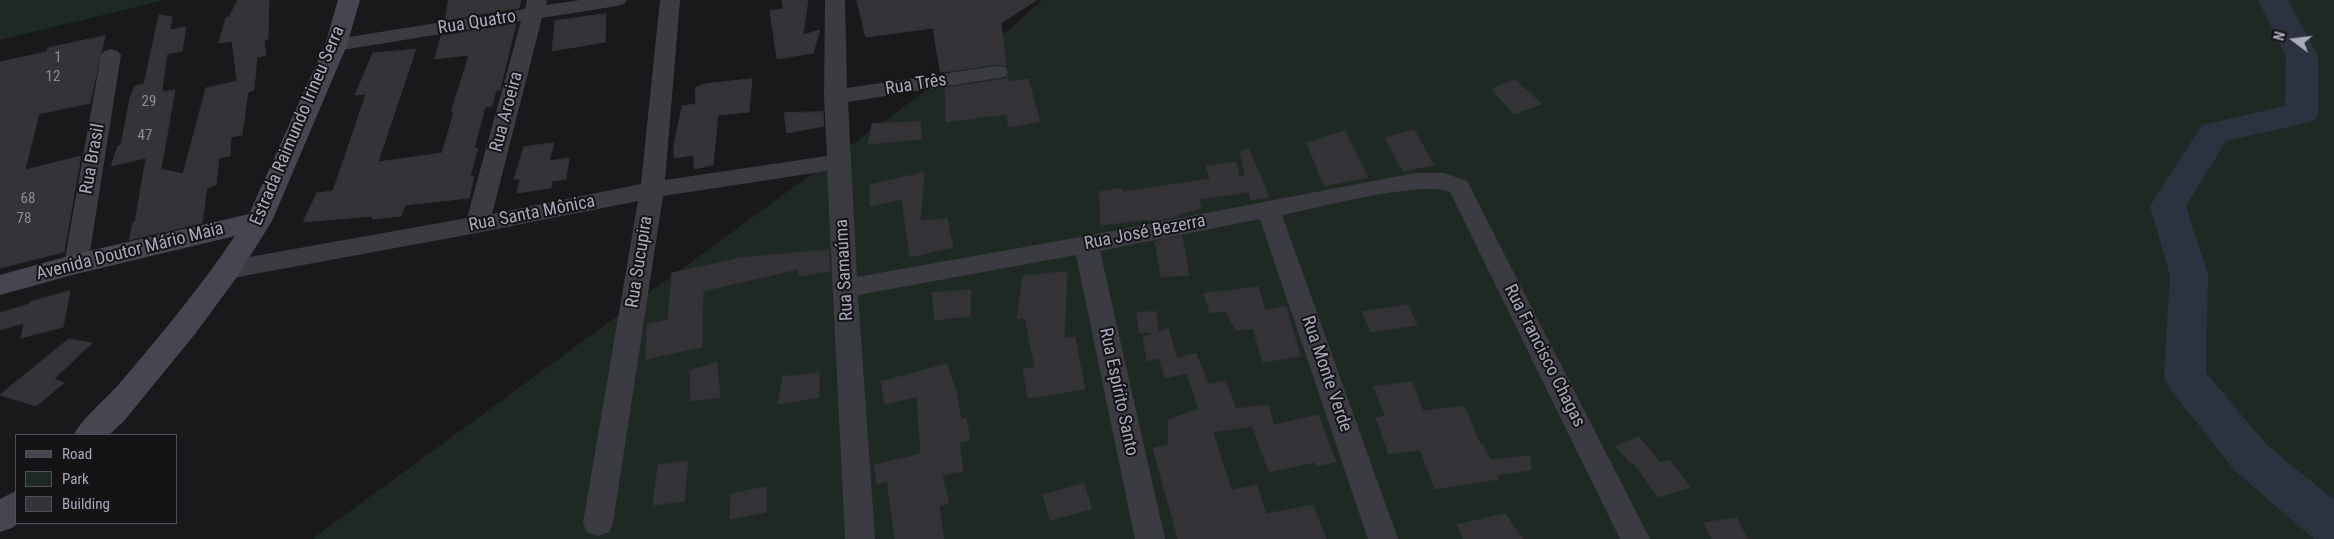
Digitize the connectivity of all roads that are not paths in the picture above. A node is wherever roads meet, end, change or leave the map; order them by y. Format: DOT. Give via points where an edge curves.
graph roads {
  1 [pos="349,0"];
  2 [pos="617,0"];
  3 [pos="670,0"];
  4 [pos="835,0"];
  5 [pos="535,7"];
  6 [pos="336,44"];
  7 [pos="111,55"];
  8 [pos="997,72"];
  9 [pos="835,97"];
  10 [pos="838,162"];
  11 [pos="1444,181"];
  12 [pos="652,190"];
  13 [pos="1268,208"];
  14 [pos="260,221"];
  15 [pos="477,225"];
  16 [pos="1086,245"];
  17 [pos="76,264"];
  18 [pos="227,270"];
  19 [pos="0,285"];
  20 [pos="846,288"];
  21 [pos="90,434"];
  22 [pos="15,506"];
  23 [pos="0,518"];
  24 [pos="598,523"];
  25 [pos="860,539"];
  26 [pos="1150,539"];
  27 [pos="1383,539"];
  28 [pos="1635,539"];
  1 -- 6 [label="street, Estrada Raimundo Irineu Serra"];
  2 -- 5 [label="street, Rua Quatro"];
  3 -- 12 [label="street, Rua Sucupira"];
  4 -- 9 [label="street, Rua Samaúma"];
  5 -- 6 [label="street, Rua Quatro"];
  5 -- 15 [label="street, Rua Aroeira"];
  6 -- 14 [label="street, Estrada Raimundo Irineu Serra"];
  7 -- 17 [label="street, Rua Brasil"];
  8 -- 9 [label="street, Rua Três"];
  9 -- 10 [label="street, Rua Samaúma"];
  10 -- 12 [label="street, Rua Santa Mônica"];
  10 -- 20 [label="street, Rua Samaúma"];
  11 -- 13 [label="street, Rua José Bezerra" via="1415,181"];
  11 -- 28 [label="street, Rua Francisco Chagas" via="1459,187"];
  12 -- 15 [label="street, Rua Santa Mônica"];
  12 -- 24 [label="street, Rua Sucupira"];
  13 -- 16 [label="street, Rua José Bezerra"];
  13 -- 27 [label="street, Rua Monte Verde"];
  14 -- 17 [label="street, Avenida Doutor Mário Maia"];
  14 -- 18 [label="street, Estrada Raimundo Irineu Serra"];
  15 -- 18 [label="street, Rua Santa Mônica"];
  16 -- 20 [label="street, Rua José Bezerra"];
  16 -- 26 [label="street, Rua Espírito Santo"];
  17 -- 19 [label="street, Avenida Doutor Mário Maia"];
  18 -- 21 [label="street, Estrada Raimundo Irineu Serra" via="185,326 113,412"];
  20 -- 25 [label="street, Rua Samaúma"];
  22 -- 23 [label="street"];
}
